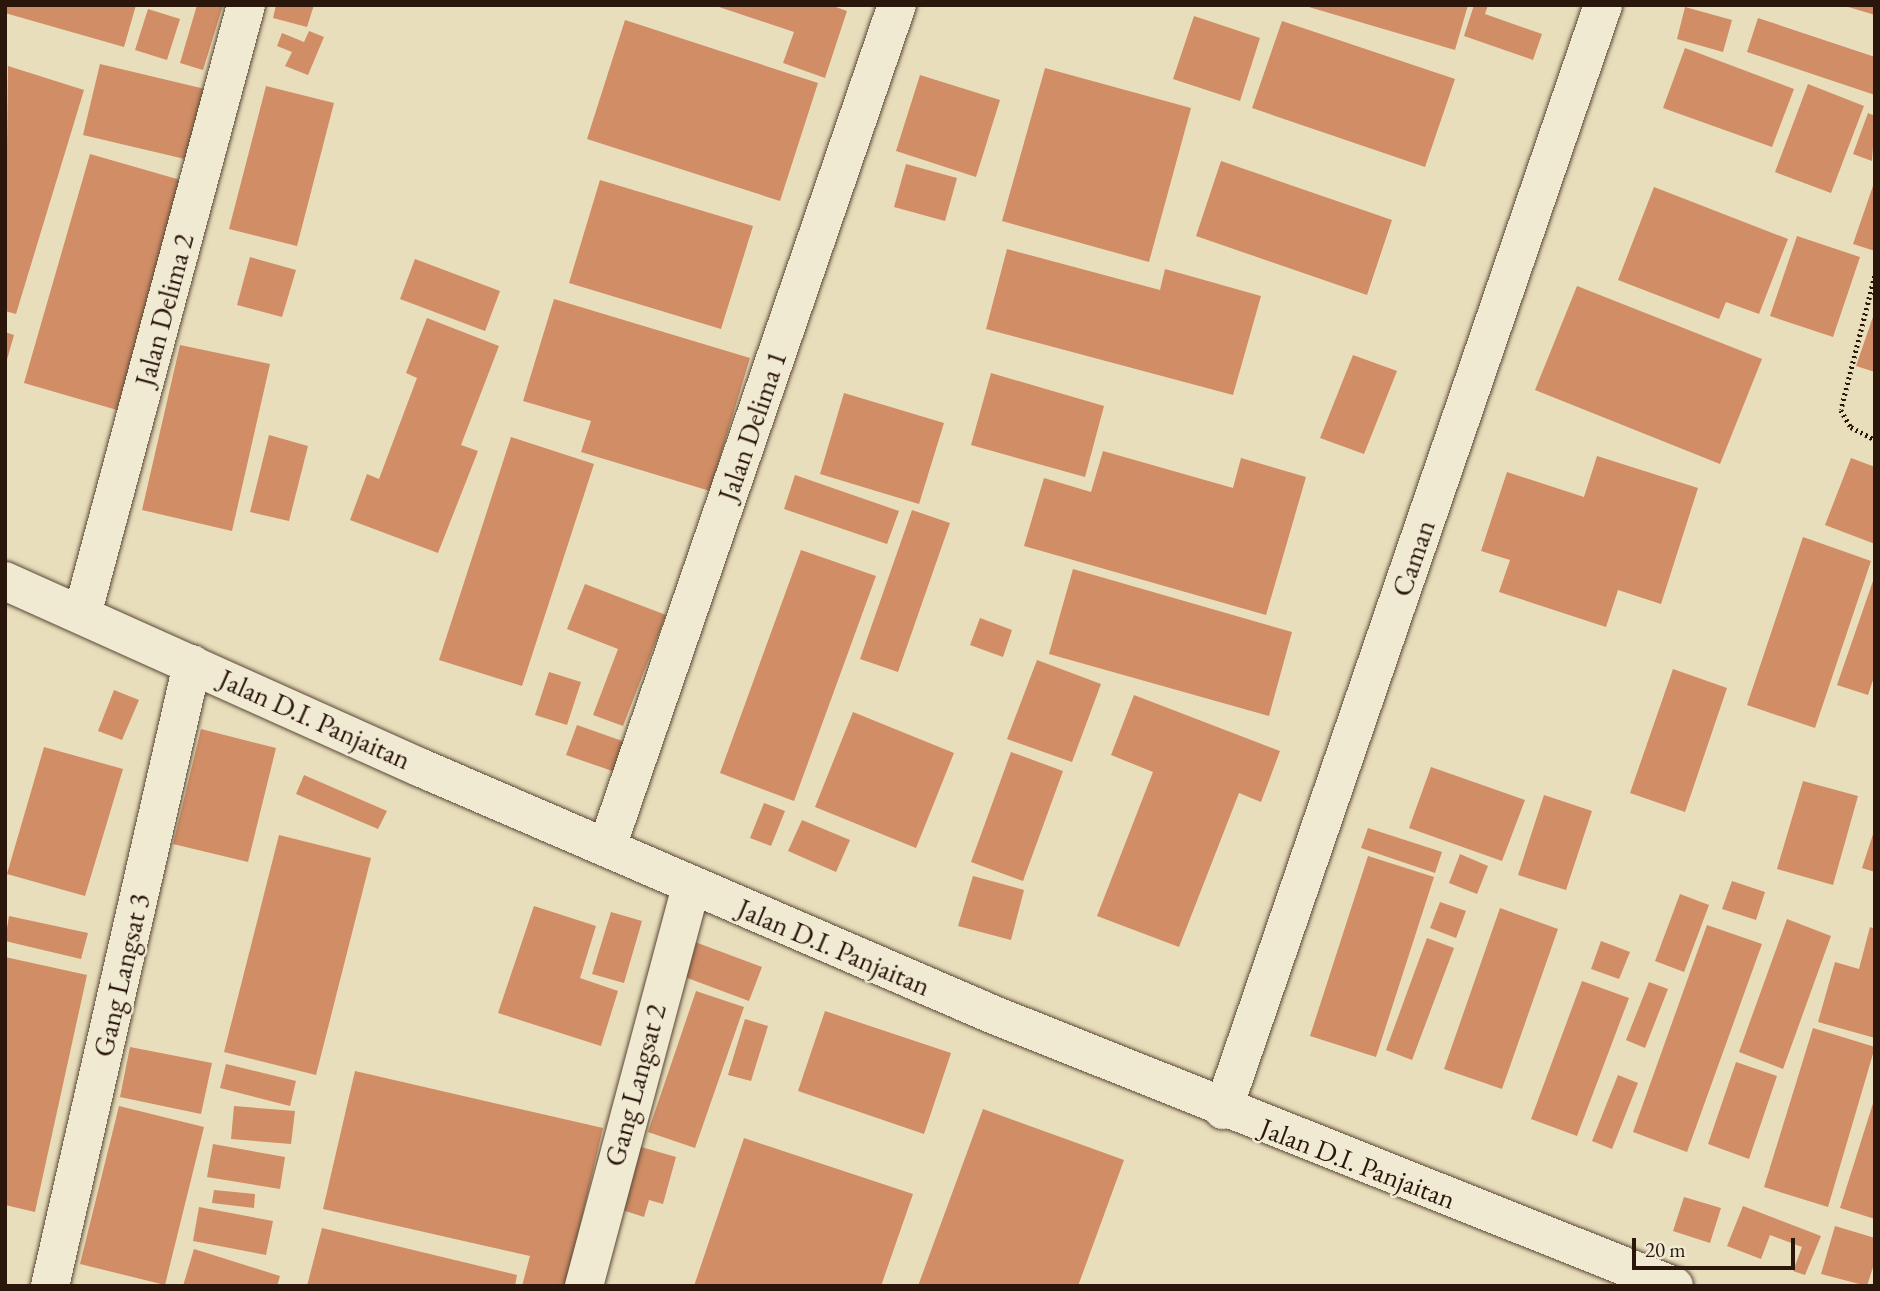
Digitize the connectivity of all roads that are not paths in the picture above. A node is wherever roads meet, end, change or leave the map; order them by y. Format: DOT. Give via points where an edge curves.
graph roads {
  1 [pos="246,5"];
  2 [pos="897,5"];
  3 [pos="1603,5"];
  4 [pos="5,582"];
  5 [pos="82,615"];
  6 [pos="192,664"];
  7 [pos="607,847"];
  8 [pos="691,886"];
  9 [pos="1223,1110"];
  10 [pos="50,1286"];
  11 [pos="584,1286"];
  12 [pos="1674,1286"];
  1 -- 5 [label="street, Jalan Delima 2"];
  2 -- 7 [label="street, Jalan Delima 1"];
  3 -- 9 [label="street, Caman"];
  4 -- 5 [label="street, Jalan D.I. Panjaitan"];
  5 -- 6 [label="street, Jalan D.I. Panjaitan"];
  6 -- 7 [label="street, Jalan D.I. Panjaitan"];
  6 -- 10 [label="street, Gang Langsat 3"];
  7 -- 8 [label="street, Jalan D.I. Panjaitan"];
  8 -- 9 [label="street, Jalan D.I. Panjaitan"];
  8 -- 11 [label="street, Gang Langsat 2"];
  9 -- 12 [label="street, Jalan D.I. Panjaitan"];
}
